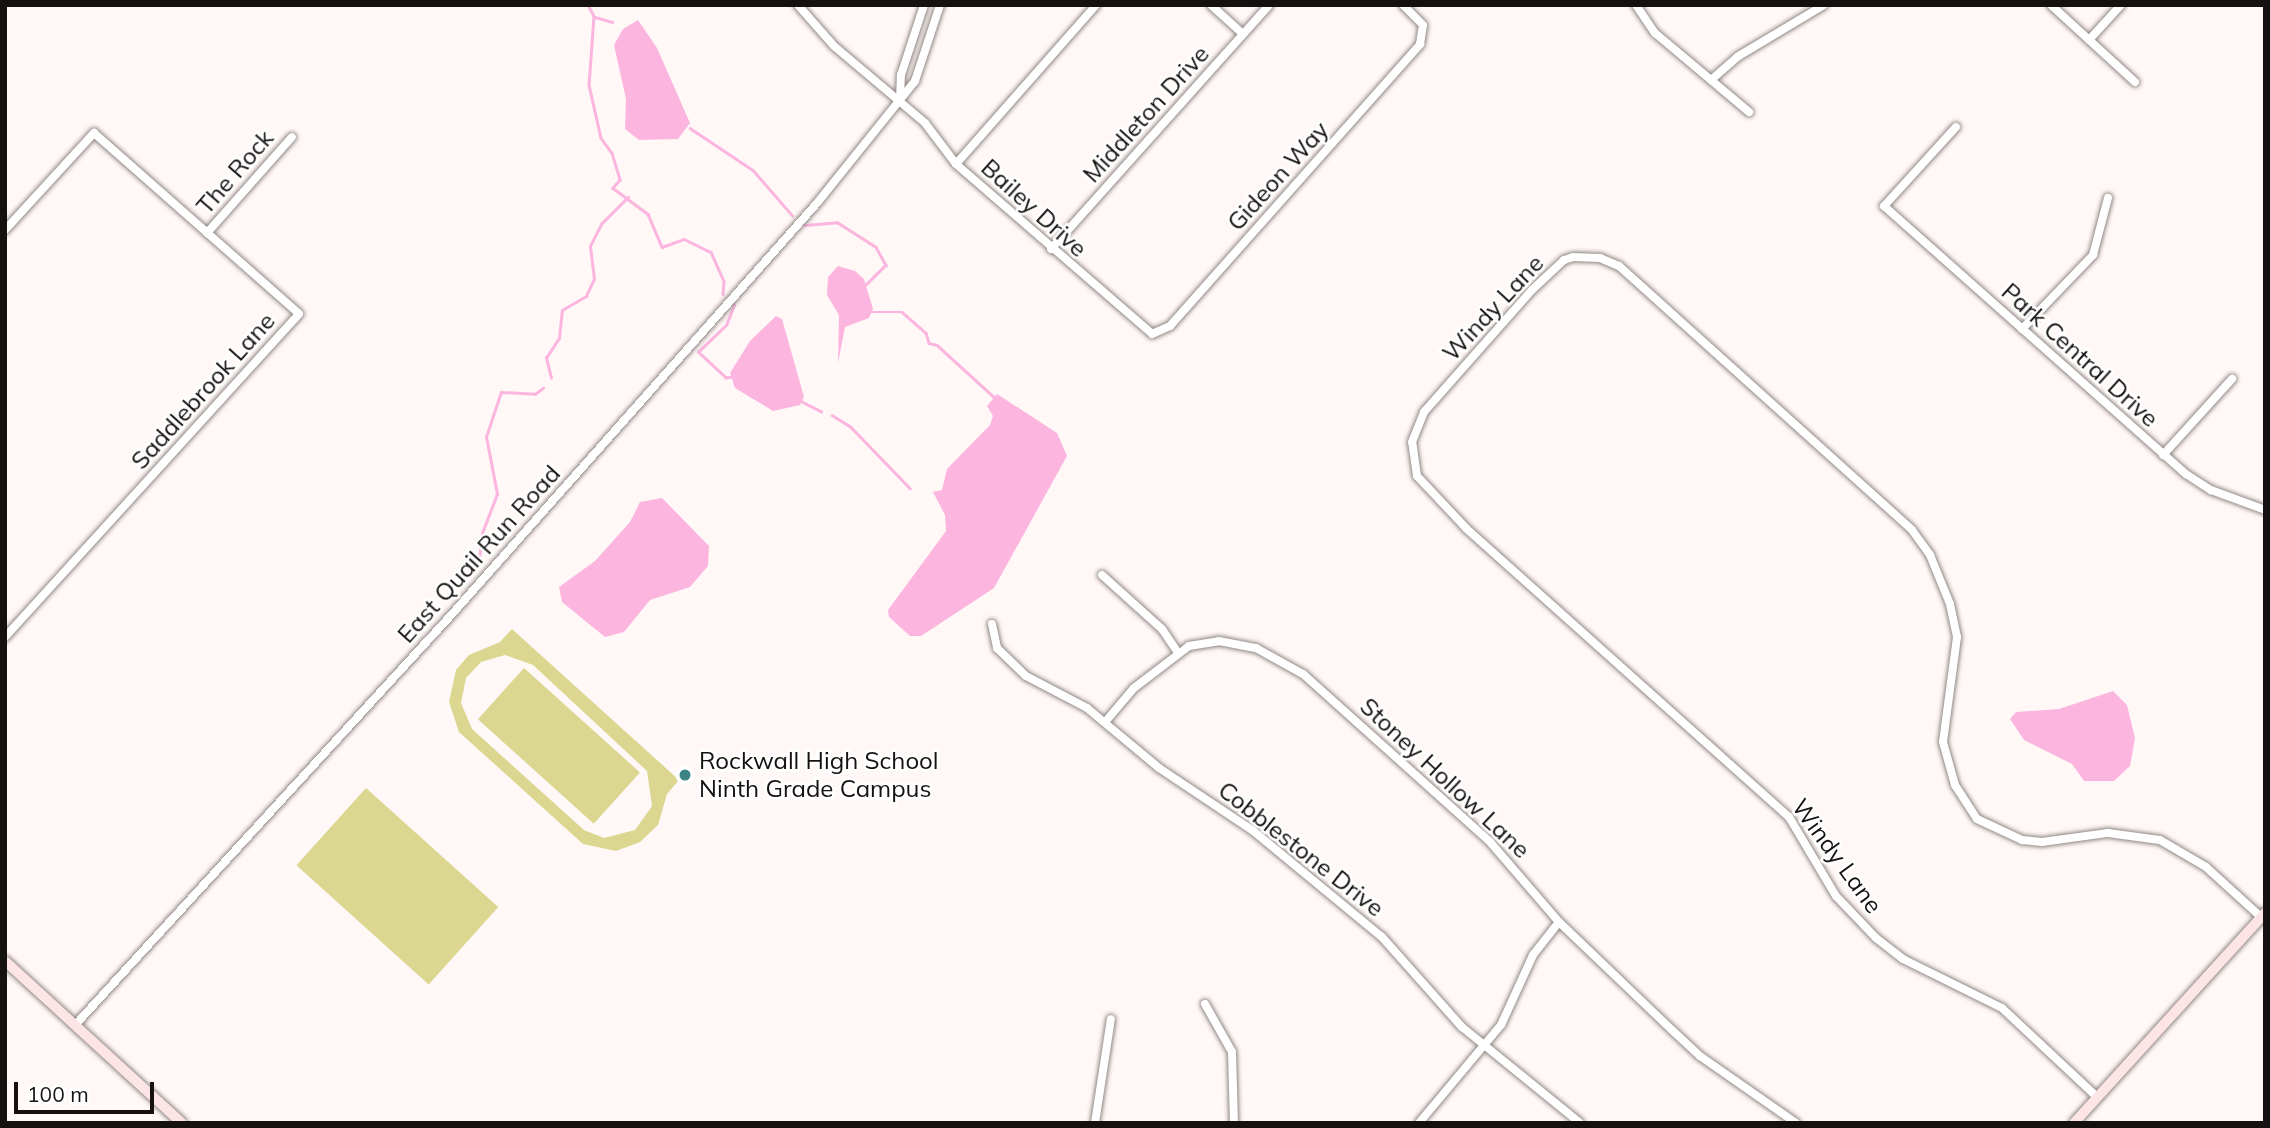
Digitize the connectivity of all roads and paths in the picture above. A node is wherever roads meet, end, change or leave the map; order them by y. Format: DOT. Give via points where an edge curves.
graph roads {
  1 [pos="798,5"];
  2 [pos="924,5"];
  3 [pos="940,5"];
  4 [pos="1096,5"];
  5 [pos="1211,5"];
  6 [pos="1269,5"];
  7 [pos="1403,5"];
  8 [pos="1636,5"];
  9 [pos="1824,5"];
  10 [pos="2051,5"];
  11 [pos="2121,5"];
  12 [pos="1243,34"];
  13 [pos="2089,40"];
  14 [pos="1711,80"];
  15 [pos="2135,82"];
  16 [pos="900,101"];
  17 [pos="1749,112"];
  18 [pos="1956,127"];
  19 [pos="292,137"];
  20 [pos="956,164"];
  21 [pos="2108,198"];
  22 [pos="5,230"];
  23 [pos="207,233"];
  24 [pos="1051,249"];
  25 [pos="2022,329"];
  26 [pos="1152,334"];
  27 [pos="2232,379"];
  28 [pos="2163,455"];
  29 [pos="2265,510"];
  30 [pos="1102,575"];
  31 [pos="992,624"];
  32 [pos="5,637"];
  33 [pos="1178,653"];
  34 [pos="1106,721"];
  35 [pos="2263,915"];
  36 [pos="1559,922"];
  37 [pos="5,961"];
  38 [pos="1205,1004"];
  39 [pos="1111,1018"];
  40 [pos="76,1024"];
  41 [pos="1485,1047"];
  42 [pos="2097,1097"];
  43 [pos="182,1123"];
  44 [pos="1095,1123"];
  45 [pos="1234,1123"];
  46 [pos="1419,1123"];
  47 [pos="1580,1123"];
  48 [pos="1796,1123"];
  49 [pos="2074,1123"];
  1 -- 16 [label="street, Bailey Drive" via="813,26"];
  2 -- 16 [label="street" via="901,75"];
  3 -- 16 [label="street, East Quail Run Road" via="927,54"];
  4 -- 20 [label="street"];
  5 -- 12 [label="street"];
  6 -- 12 [label="street, Middleton Drive"];
  7 -- 26 [label="street, Gideon Way" via="1423,25 1425,34 1170,326"];
  8 -- 14 [label="street" via="1655,33"];
  9 -- 14 [label="street" via="1737,57"];
  10 -- 13 [label="street"];
  11 -- 13 [label="street"];
  12 -- 24 [label="street, Middleton Drive"];
  13 -- 15 [label="street"];
  14 -- 17 [label="street"];
  16 -- 20 [label="street, Bailey Drive" via="925,122"];
  16 -- 40 [label="street, East Quail Run Road" via="818,202 486,577"];
  18 -- 25 [label="street, Park Central Drive" via="1884,206"];
  19 -- 23 [label="street, The Rock"];
  20 -- 24 [label="street, Bailey Drive"];
  21 -- 25 [label="street" via="2093,255"];
  22 -- 23 [label="street, Saddlebrook Lane" via="94,133"];
  23 -- 32 [label="street, Saddlebrook Lane" via="299,314"];
  24 -- 26 [label="street, Bailey Drive"];
  25 -- 28 [label="street, Park Central Drive"];
  27 -- 28 [label="street"];
  28 -- 29 [label="street, Park Central Drive" via="2211,490"];
  30 -- 33 [label="street" via="1162,629"];
  31 -- 34 [label="street, Cobblestone Drive" via="997,648 1026,676"];
  33 -- 34 [label="street, Stoney Hollow Lane" via="1133,688"];
  33 -- 36 [label="street, Stoney Hollow Lane" via="1219,641 1256,648 1303,674 1490,842"];
  34 -- 41 [label="street, Cobblestone Drive" via="1159,768 1252,830 1382,937"];
  35 -- 42 [label="main road"];
  35 -- 42 [label="street, Windy Lane" via="2206,867 2155,838 2108,833 2042,842 2022,840 1977,819 1955,785 1943,741 1957,637 1950,604 1930,555 1912,530 1619,266 1601,258 1573,257 1533,289 1424,412 1412,442 1417,476 1466,528 1789,817 1836,896 1876,938 1903,959 2002,1008"];
  36 -- 41 [label="street" via="1533,955 1514,1003"];
  36 -- 48 [label="street, Stoney Hollow Lane" via="1700,1056"];
  37 -- 40 [label="main road"];
  38 -- 45 [label="street" via="1232,1052"];
  39 -- 44 [label="street"];
  40 -- 43 [label="main road"];
  41 -- 46 [label="street"];
  41 -- 47 [label="street, Cobblestone Drive"];
  42 -- 49 [label="main road"];
}
